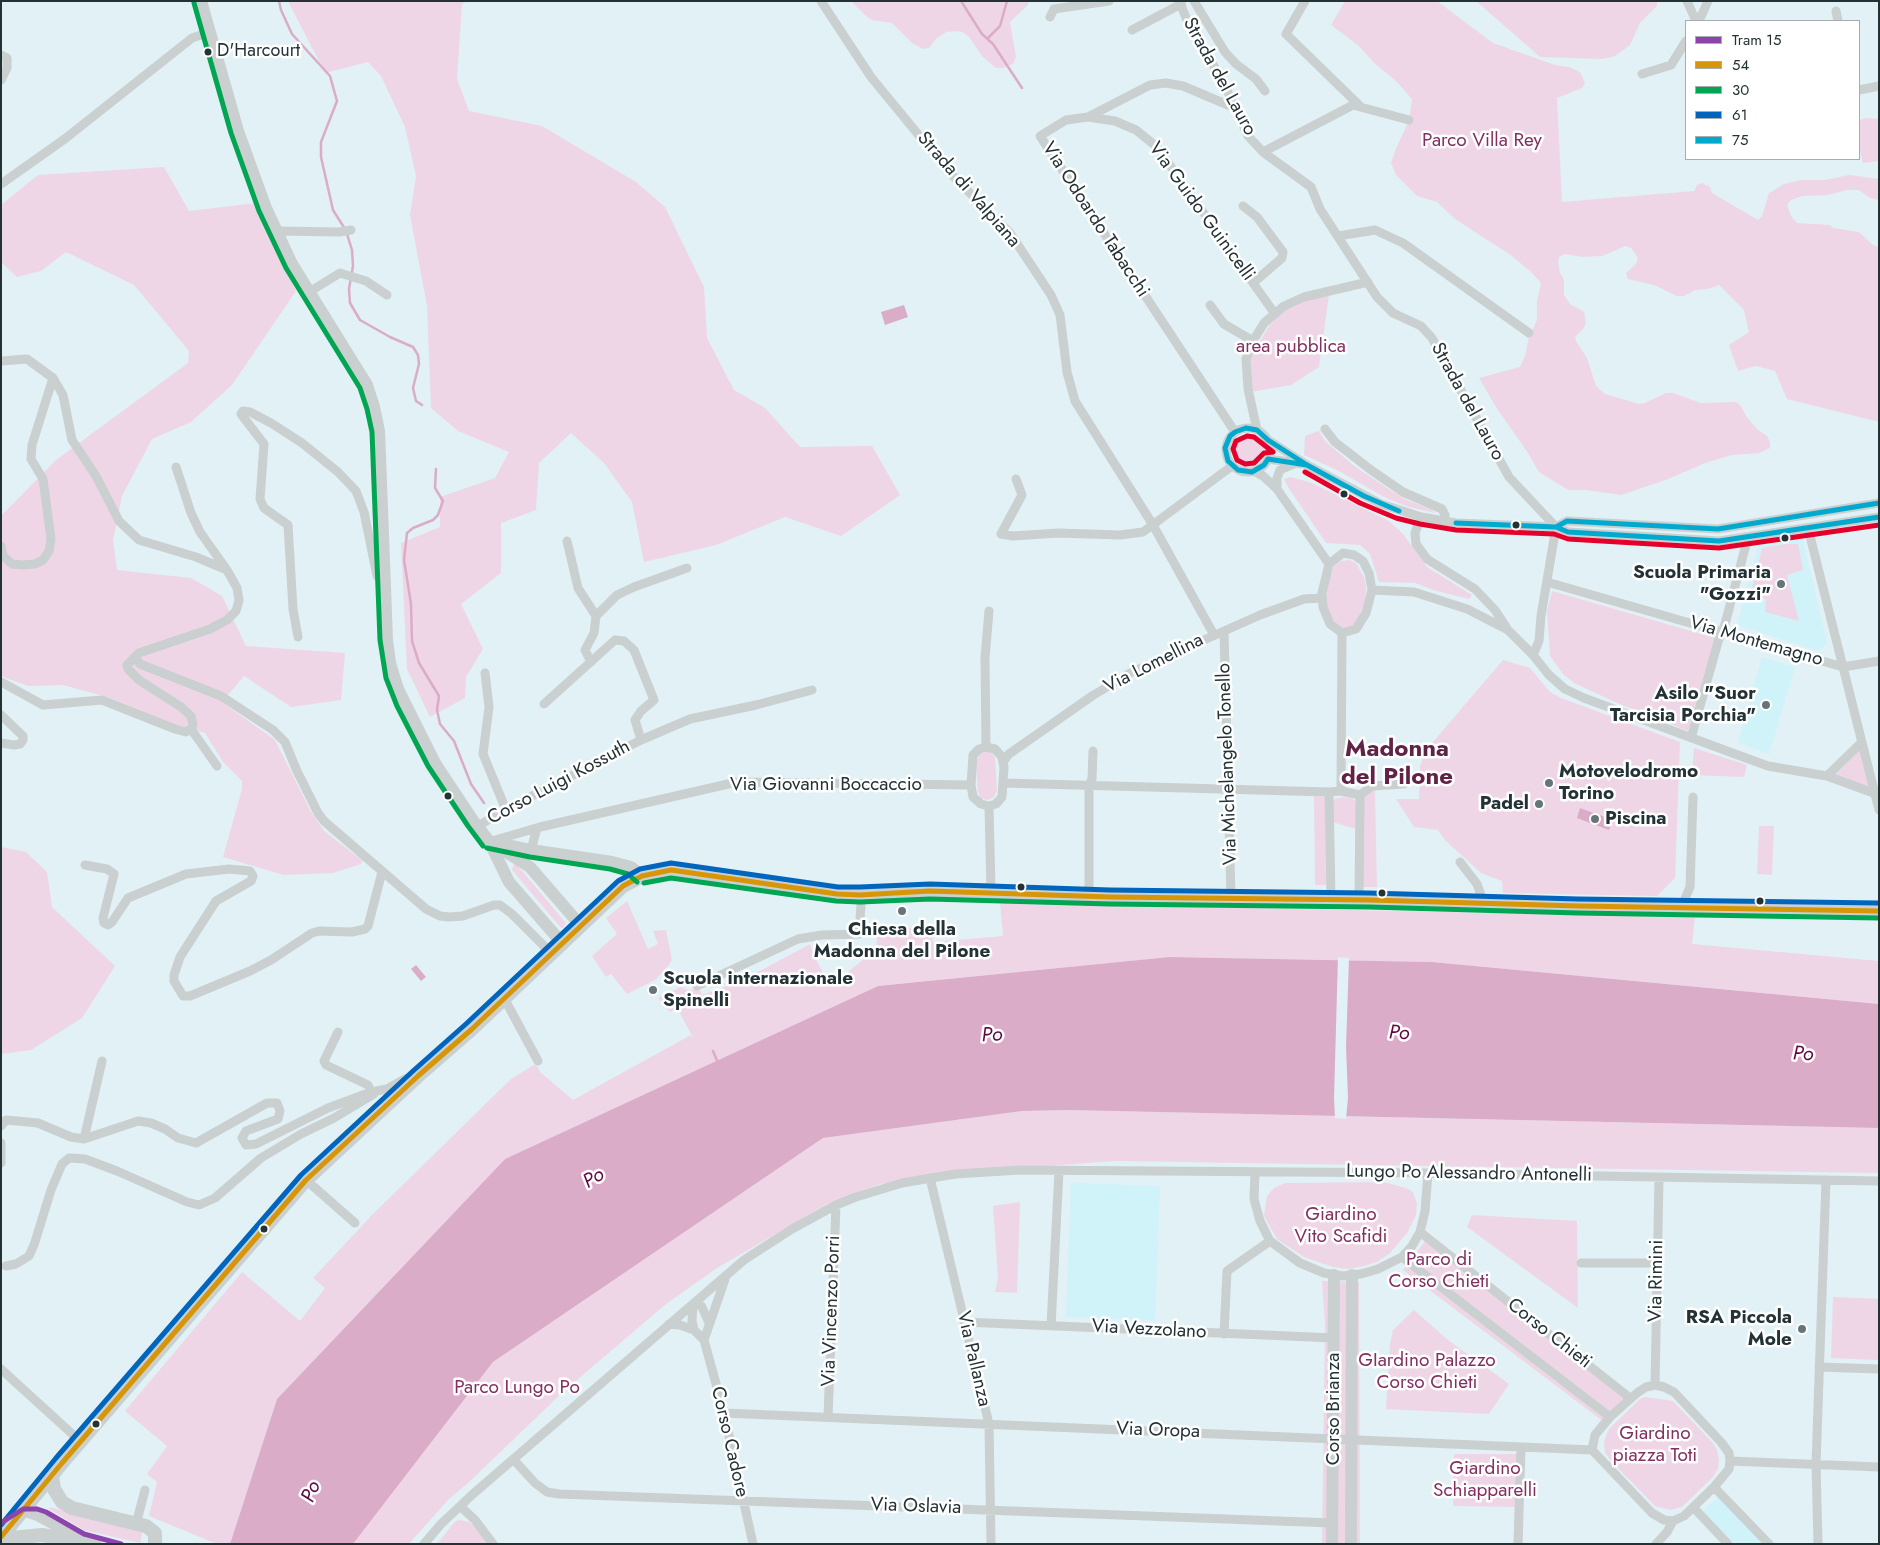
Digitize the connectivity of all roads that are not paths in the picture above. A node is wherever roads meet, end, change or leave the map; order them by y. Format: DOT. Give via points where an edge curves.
graph roads {
  1 [pos="201,1"];
  2 [pos="821,1"];
  3 [pos="1109,1"];
  4 [pos="1194,1"];
  5 [pos="1305,1"];
  6 [pos="1688,1"];
  7 [pos="1708,1"];
  8 [pos="1181,2"];
  9 [pos="1836,11"];
  10 [pos="1050,17"];
  11 [pos="1698,20"];
  12 [pos="1698,20"];
  13 [pos="1838,20"];
  14 [pos="1132,30"];
  15 [pos="210,32"];
  16 [pos="1685,42"];
  17 [pos="1,55"];
  18 [pos="1642,74"];
  19 [pos="1,80"];
  20 [pos="1879,86"];
  21 [pos="1860,90"];
  22 [pos="1265,91"];
  23 [pos="1361,107"];
  24 [pos="1235,108"];
  25 [pos="1088,117"];
  26 [pos="1409,120"];
  27 [pos="1263,152"];
  28 [pos="1,184"];
  29 [pos="1243,206"];
  30 [pos="351,230"];
  31 [pos="277,231"];
  32 [pos="1338,236"];
  33 [pos="1368,282"];
  34 [pos="1253,283"];
  35 [pos="309,292"];
  36 [pos="387,295"];
  37 [pos="1210,305"];
  38 [pos="1275,314"];
  39 [pos="1529,333"];
  40 [pos="1253,341"];
  41 [pos="1,361"];
  42 [pos="53,378"];
  43 [pos="1325,429"];
  44 [pos="1257,430"];
  45 [pos="1235,432"];
  46 [pos="1268,440"];
  47 [pos="1266,462"];
  48 [pos="1296,463"];
  49 [pos="1307,465"];
  50 [pos="1232,466"];
  51 [pos="176,467"];
  52 [pos="1254,471"];
  53 [pos="1016,479"];
  54 [pos="1275,487"];
  55 [pos="1879,503"];
  56 [pos="1879,516"];
  57 [pos="1421,518"];
  58 [pos="1444,521"];
  59 [pos="1153,525"];
  60 [pos="1556,527"];
  61 [pos="1808,528"];
  62 [pos="1748,537"];
  63 [pos="567,541"];
  64 [pos="1,546"];
  65 [pos="1329,564"];
  66 [pos="687,568"];
  67 [pos="227,570"];
  68 [pos="386,581"];
  69 [pos="1547,582"];
  70 [pos="1372,590"];
  71 [pos="1322,598"];
  72 [pos="989,610"];
  73 [pos="596,616"];
  74 [pos="1508,630"];
  75 [pos="1224,631"];
  76 [pos="1722,632"];
  77 [pos="1342,633"];
  78 [pos="1214,634"];
  79 [pos="298,637"];
  80 [pos="1533,655"];
  81 [pos="135,657"];
  82 [pos="1879,661"];
  83 [pos="591,662"];
  84 [pos="1843,667"];
  85 [pos="485,673"];
  86 [pos="1,682"];
  87 [pos="812,690"];
  88 [pos="544,704"];
  89 [pos="1,715"];
  90 [pos="191,729"];
  91 [pos="1691,738"];
  92 [pos="641,740"];
  93 [pos="1862,742"];
  94 [pos="1,743"];
  95 [pos="986,747"];
  96 [pos="1093,751"];
  97 [pos="1003,762"];
  98 [pos="217,766"];
  99 [pos="1827,776"];
  100 [pos="1879,780"];
  101 [pos="1004,783"];
  102 [pos="1404,784"];
  103 [pos="971,785"];
  104 [pos="1089,785"];
  105 [pos="1229,788"];
  106 [pos="1341,791"];
  107 [pos="1328,792"];
  108 [pos="1876,794"];
  109 [pos="1360,795"];
  110 [pos="1693,798"];
  111 [pos="988,806"];
  112 [pos="506,810"];
  113 [pos="1879,810"];
  114 [pos="477,827"];
  115 [pos="537,828"];
  116 [pos="489,842"];
  117 [pos="531,850"];
  118 [pos="1460,862"];
  119 [pos="85,865"];
  120 [pos="382,872"];
  121 [pos="536,873"];
  122 [pos="642,876"];
  123 [pos="991,892"];
  124 [pos="860,895"];
  125 [pos="1090,896"];
  126 [pos="1231,898"];
  127 [pos="1331,900"];
  128 [pos="1359,900"];
  129 [pos="1484,904"];
  130 [pos="1681,908"];
  131 [pos="1879,911"];
  132 [pos="580,926"];
  133 [pos="562,943"];
  134 [pos="551,953"];
  135 [pos="696,986"];
  136 [pos="504,998"];
  137 [pos="338,1032"];
  138 [pos="102,1061"];
  139 [pos="538,1061"];
  140 [pos="418,1076"];
  141 [pos="373,1092"];
  142 [pos="1,1126"];
  143 [pos="84,1139"];
  144 [pos="1,1143"];
  145 [pos="1,1164"];
  146 [pos="1059,1171"];
  147 [pos="1256,1172"];
  148 [pos="1428,1173"];
  149 [pos="930,1178"];
  150 [pos="1659,1178"];
  151 [pos="306,1180"];
  152 [pos="1826,1180"];
  153 [pos="1879,1182"];
  154 [pos="836,1205"];
  155 [pos="355,1223"];
  156 [pos="1420,1232"];
  157 [pos="1270,1241"];
  158 [pos="1402,1257"];
  159 [pos="1581,1262"];
  160 [pos="1657,1263"];
  161 [pos="6,1266"];
  162 [pos="1334,1275"];
  163 [pos="1352,1275"];
  164 [pos="726,1276"];
  165 [pos="695,1304"];
  166 [pos="964,1322"];
  167 [pos="709,1323"];
  168 [pos="669,1324"];
  169 [pos="1051,1326"];
  170 [pos="694,1330"];
  171 [pos="1224,1334"];
  172 [pos="1334,1338"];
  173 [pos="704,1340"];
  174 [pos="1819,1367"];
  175 [pos="1,1369"];
  176 [pos="1879,1370"];
  177 [pos="1655,1385"];
  178 [pos="1630,1398"];
  179 [pos="724,1413"];
  180 [pos="828,1417"];
  181 [pos="1610,1417"];
  182 [pos="988,1424"];
  183 [pos="1334,1438"];
  184 [pos="1352,1439"];
  185 [pos="81,1442"];
  186 [pos="1521,1447"];
  187 [pos="1592,1450"];
  188 [pos="514,1460"];
  189 [pos="1730,1461"];
  190 [pos="1816,1464"];
  191 [pos="1879,1467"];
  192 [pos="52,1476"];
  193 [pos="1714,1488"];
  194 [pos="145,1490"];
  195 [pos="744,1502"];
  196 [pos="460,1506"];
  197 [pos="1694,1508"];
  198 [pos="23,1509"];
  199 [pos="990,1510"];
  200 [pos="1672,1521"];
  201 [pos="1332,1523"];
  202 [pos="136,1524"];
  203 [pos="51,1537"];
  204 [pos="1,1538"];
  205 [pos="94,1544"];
  206 [pos="155,1544"];
  207 [pos="424,1544"];
  208 [pos="493,1544"];
  209 [pos="752,1544"];
  210 [pos="990,1544"];
  211 [pos="1332,1544"];
  212 [pos="1351,1544"];
  213 [pos="1518,1544"];
  214 [pos="1656,1544"];
  215 [pos="1728,1544"];
  216 [pos="1769,1544"];
  217 [pos="1818,1544"];
  1 -- 15 [label="main road"];
  2 -- 59 [label="street, Strada di Valpiana" via="871,77 949,172 1010,233 1051,295 1060,315 1075,401"];
  3 -- 10 [label="street" via="1054,9"];
  4 -- 22 [label="street, Strada del Lauro" via="1225,52"];
  5 -- 23 [label="street" via="1286,34"];
  6 -- 11 [label="street"];
  7 -- 12 [label="street"];
  8 -- 14 [label="street, Strada del Lauro"];
  8 -- 24 [label="street, Strada del Lauro" via="1192,32 1222,79"];
  9 -- 13 [label="street"];
  15 -- 28 [label="street" via="192,38 66,138"];
  15 -- 31 [label="main road" via="238,131"];
  16 -- 18 [label="street" via="1670,65"];
  17 -- 19 [label="street" via="7,58 7,68"];
  20 -- 21 [label="street"];
  23 -- 26 [label="street"];
  23 -- 27 [label="street" via="1353,105"];
  24 -- 25 [label="street, Via Odoardo Tabacchi" via="1183,86 1166,83 1150,85"];
  24 -- 27 [label="street, Strada del Lauro" via="1248,136"];
  25 -- 34 [label="street, Via Guido Guinicelli" via="1115,121 1136,130 1158,147"];
  25 -- 45 [label="street, Via Odoardo Tabacchi" via="1066,120 1040,136"];
  27 -- 32 [label="street, Strada del Lauro" via="1311,187 1320,209"];
  29 -- 34 [label="street" via="1257,217 1283,252 1282,258"];
  30 -- 31 [label="street"];
  31 -- 35 [label="main road"];
  32 -- 33 [label="street, Strada del Lauro"];
  32 -- 39 [label="street" via="1375,230 1403,243"];
  33 -- 38 [label="street" via="1304,297"];
  33 -- 60 [label="street, Strada del Lauro" via="1393,313 1421,326 1432,338 1509,477"];
  34 -- 38 [label="street, Via Guido Guinicelli"];
  35 -- 36 [label="street" via="345,273 366,281"];
  35 -- 68 [label="main road" via="367,385 374,407 379,431"];
  37 -- 40 [label="street" via="1224,324"];
  38 -- 40 [label="street" via="1264,323"];
  40 -- 44 [label="street" via="1246,359 1246,376"];
  41 -- 42 [label="street" via="27,359"];
  42 -- 64 [label="street" via="32,445 32,459 43,479 51,539 49,551 43,560 35,564 12,564 3,556"];
  42 -- 67 [label="street" via="63,395 72,440 96,476 119,521 139,540"];
  43 -- 58 [label="street" via="1335,442 1370,470 1404,492 1442,510"];
  44 -- 45 [label="street" via="1246,428"];
  44 -- 46 [label="street"];
  45 -- 50 [label="street" via="1225,448"];
  46 -- 47 [label="street" via="1270,446"];
  46 -- 49 [label="street"];
  47 -- 48 [label="street"];
  47 -- 52 [label="street"];
  47 -- 54 [label="street"];
  48 -- 49 [label="street"];
  48 -- 54 [label="street" via="1280,470"];
  49 -- 57 [label="street" via="1364,496"];
  50 -- 52 [label="street" via="1244,472"];
  50 -- 59 [label="street"];
  51 -- 67 [label="street" via="200,532"];
  52 -- 54 [label="street"];
  53 -- 59 [label="street" via="1022,495 1001,534 1120,535 1143,532"];
  54 -- 65 [label="street"];
  55 -- 60 [label="street" via="1718,528 1567,521"];
  56 -- 61 [label="street"];
  57 -- 58 [label="street"];
  57 -- 74 [label="street" via="1415,533 1416,544 1427,559 1475,589"];
  58 -- 60 [label="street"];
  59 -- 78 [label="street"];
  60 -- 62 [label="street" via="1568,532 1719,541"];
  60 -- 69 [label="street"];
  61 -- 62 [label="street"];
  61 -- 84 [label="street"];
  62 -- 76 [label="street"];
  63 -- 73 [label="street" via="578,588"];
  65 -- 70 [label="street" via="1343,553 1354,555 1363,561"];
  65 -- 71 [label="street"];
  66 -- 73 [label="street" via="617,595"];
  67 -- 81 [label="street" via="237,588 239,600 236,611 227,620"];
  68 -- 79 [label="street" via="378,576 356,491 302,443 271,423 243,411 241,414 264,444 260,499 264,508 288,525"];
  68 -- 114 [label="main road" via="387,640 396,683 435,763"];
  69 -- 76 [label="street, Via Montemagno"];
  69 -- 80 [label="street" via="1539,641"];
  70 -- 74 [label="street" via="1414,592 1467,609"];
  70 -- 77 [label="street" via="1366,613 1356,629"];
  71 -- 75 [label="street, Via Lomellina" via="1304,599"];
  71 -- 77 [label="street" via="1330,624"];
  72 -- 95 [label="street" via="985,658"];
  73 -- 83 [label="street" via="594,633 586,650"];
  74 -- 80 [label="street"];
  75 -- 78 [label="street, Via Lomellina"];
  75 -- 105 [label="street, Via Michelangelo Tonello"];
  76 -- 84 [label="street, Via Montemagno"];
  76 -- 91 [label="street"];
  77 -- 106 [label="street"];
  78 -- 97 [label="street, Via Lomellina" via="1130,673 1092,696 1009,754"];
  80 -- 91 [label="street" via="1565,689"];
  81 -- 90 [label="street" via="127,665 128,669 191,716"];
  81 -- 120 [label="street" via="146,667 221,696 273,730 285,742 318,813"];
  82 -- 84 [label="street, Via Montemagno"];
  83 -- 88 [label="street, Corso Luigi Kossuth"];
  83 -- 92 [label="street, Corso Luigi Kossuth" via="615,640 624,641 634,650 654,700 634,720"];
  84 -- 93 [label="street"];
  85 -- 112 [label="street" via="489,707 483,754"];
  86 -- 90 [label="street" via="43,705 102,700 175,729 186,732"];
  87 -- 92 [label="street, Corso Luigi Kossuth" via="690,719"];
  89 -- 94 [label="street" via="23,736 20,744 14,746"];
  90 -- 98 [label="street"];
  91 -- 99 [label="street" via="1768,766"];
  92 -- 112 [label="street, Corso Luigi Kossuth"];
  93 -- 99 [label="street"];
  93 -- 108 [label="street"];
  95 -- 97 [label="street" via="995,749"];
  95 -- 103 [label="street" via="973,754"];
  96 -- 104 [label="street"];
  97 -- 101 [label="street"];
  99 -- 108 [label="street"];
  100 -- 108 [label="street"];
  101 -- 104 [label="street"];
  101 -- 111 [label="street" via="1002,797 996,804"];
  102 -- 109 [label="street" via="1372,786"];
  103 -- 111 [label="street" via="973,797"];
  103 -- 115 [label="street, Via Giovanni Boccaccio" via="737,782"];
  104 -- 105 [label="street"];
  104 -- 125 [label="street"];
  105 -- 107 [label="street"];
  105 -- 126 [label="street, Via Michelangelo Tonello"];
  106 -- 107 [label="street"];
  106 -- 109 [label="street"];
  107 -- 127 [label="street"];
  108 -- 113 [label="street"];
  109 -- 128 [label="street"];
  110 -- 130 [label="street" via="1690,888"];
  111 -- 123 [label="street"];
  112 -- 114 [label="street, Corso Luigi Kossuth"];
  114 -- 116 [label="main road"];
  115 -- 116 [label="street, Via Giovanni Boccaccio"];
  115 -- 117 [label="street"];
  116 -- 117 [label="main road"];
  116 -- 121 [label="main road"];
  116 -- 133 [label="main road" via="510,882"];
  117 -- 121 [label="main road"];
  117 -- 122 [label="main road" via="612,862 631,867"];
  118 -- 129 [label="street" via="1477,884"];
  119 -- 120 [label="street" via="107,869 114,874 103,918 108,925 128,898 186,874 229,868 250,871 251,881 216,901 180,957 174,981 183,996 250,971 312,933 365,930"];
  120 -- 134 [label="street" via="426,909 440,916 463,916 494,905 506,908"];
  121 -- 132 [label="main road"];
  122 -- 124 [label="main road" via="671,870"];
  122 -- 132 [label="main road" via="624,886"];
  123 -- 124 [label="main road"];
  123 -- 125 [label="main road"];
  124 -- 135 [label="street" via="859,934 798,939"];
  125 -- 126 [label="main road"];
  126 -- 127 [label="main road"];
  127 -- 128 [label="main road"];
  128 -- 129 [label="main road"];
  129 -- 130 [label="main road"];
  130 -- 131 [label="main road"];
  132 -- 133 [label="main road"];
  133 -- 134 [label="main road"];
  134 -- 136 [label="main road"];
  136 -- 139 [label="street"];
  136 -- 140 [label="main road"];
  137 -- 141 [label="street" via="324,1061 368,1085"];
  138 -- 143 [label="street"];
  140 -- 141 [label="street"];
  140 -- 151 [label="main road"];
  141 -- 143 [label="street" via="328,1108 256,1144 246,1145 242,1138 246,1131 278,1118 277,1102 267,1103 196,1143 138,1121"];
  141 -- 161 [label="street" via="370,1098 261,1158 215,1198 199,1205 85,1159 69,1158 62,1164 51,1190 29,1256"];
  142 -- 143 [label="street" via="6,1120 38,1123"];
  144 -- 145 [label="street"];
  146 -- 147 [label="street, Lungo Po Alessandro Antonelli"];
  146 -- 149 [label="street, Lungo Po Alessandro Antonelli" via="986,1171"];
  146 -- 169 [label="street"];
  147 -- 148 [label="street, Lungo Po Alessandro Antonelli"];
  147 -- 157 [label="street" via="1254,1199"];
  148 -- 150 [label="street, Lungo Po Alessandro Antonelli"];
  148 -- 156 [label="street"];
  149 -- 154 [label="street, Lungo Po Alessandro Antonelli" via="888,1187"];
  149 -- 166 [label="street, Via Pallanza"];
  150 -- 152 [label="street, Lungo Po Alessandro Antonelli"];
  150 -- 160 [label="street, Via Rimini"];
  151 -- 155 [label="street"];
  151 -- 185 [label="main road"];
  152 -- 153 [label="street, Lungo Po Alessandro Antonelli"];
  152 -- 174 [label="street"];
  154 -- 164 [label="street, Lungo Po Alessandro Antonelli" via="792,1229 744,1260"];
  154 -- 180 [label="street, Via Vincenzo Porri"];
  156 -- 158 [label="street"];
  156 -- 178 [label="street, Corso Chieti"];
  157 -- 162 [label="street" via="1300,1263"];
  157 -- 171 [label="street" via="1226,1271"];
  158 -- 163 [label="street" via="1378,1269"];
  158 -- 181 [label="street, Corso Chieti"];
  159 -- 160 [label="street"];
  160 -- 177 [label="street, Via Rimini"];
  162 -- 163 [label="street"];
  162 -- 172 [label="main road, Corso Brianza"];
  163 -- 184 [label="main road, Corso Brianza"];
  164 -- 165 [label="street, Lungo Po Alessandro Antonelli"];
  164 -- 167 [label="street"];
  165 -- 167 [label="street" via="702,1307"];
  165 -- 168 [label="street, Lungo Po Alessandro Antonelli"];
  165 -- 170 [label="street"];
  166 -- 169 [label="street, Via Vezzolano"];
  166 -- 182 [label="street, Via Pallanza"];
  167 -- 173 [label="street"];
  168 -- 170 [label="street"];
  168 -- 188 [label="street, Lungo Po Alessandro Antonelli"];
  169 -- 171 [label="street, Via Vezzolano"];
  170 -- 173 [label="street, Corso Cadore"];
  171 -- 172 [label="street, Via Vezzolano"];
  172 -- 183 [label="main road, Corso Brianza"];
  173 -- 179 [label="street, Corso Cadore"];
  174 -- 176 [label="street"];
  174 -- 190 [label="street"];
  175 -- 185 [label="street"];
  177 -- 178 [label="street"];
  177 -- 189 [label="street" via="1674,1392 1721,1442"];
  178 -- 181 [label="street"];
  179 -- 180 [label="street, Via Oropa"];
  179 -- 195 [label="street, Corso Cadore"];
  180 -- 182 [label="street, Via Oropa"];
  181 -- 187 [label="street" via="1595,1435"];
  182 -- 183 [label="street, Via Oropa"];
  182 -- 199 [label="street, Via Pallanza"];
  183 -- 184 [label="street, Via Oropa"];
  183 -- 201 [label="main road, Corso Brianza"];
  184 -- 186 [label="street, Via Oropa"];
  184 -- 212 [label="main road, Corso Brianza"];
  185 -- 192 [label="main road"];
  186 -- 187 [label="street, Via Oropa"];
  186 -- 213 [label="street"];
  187 -- 200 [label="street" via="1652,1513"];
  188 -- 195 [label="street, Via Oslavia" via="547,1492"];
  188 -- 196 [label="street, Lungo Po Alessandro Antonelli"];
  189 -- 190 [label="street"];
  189 -- 193 [label="street" via="1729,1469"];
  190 -- 191 [label="street"];
  190 -- 217 [label="street"];
  192 -- 198 [label="main road"];
  192 -- 202 [label="main road" via="54,1489 62,1502 72,1508"];
  193 -- 197 [label="street"];
  193 -- 216 [label="street"];
  194 -- 202 [label="street"];
  195 -- 199 [label="street, Via Oslavia"];
  195 -- 209 [label="street, Corso Cadore"];
  196 -- 207 [label="street, Lungo Po Alessandro Antonelli"];
  196 -- 208 [label="street" via="476,1520"];
  197 -- 200 [label="street"];
  197 -- 215 [label="street"];
  198 -- 203 [label="main road"];
  198 -- 204 [label="main road"];
  198 -- 205 [label="main road"];
  199 -- 201 [label="street, Via Oslavia"];
  199 -- 210 [label="street, Via Pallanza"];
  200 -- 214 [label="street"];
  201 -- 211 [label="main road, Corso Brianza"];
  202 -- 206 [label="main road" via="152,1529"];
  203 -- 204 [label="main road"];
  203 -- 205 [label="main road"];
}
